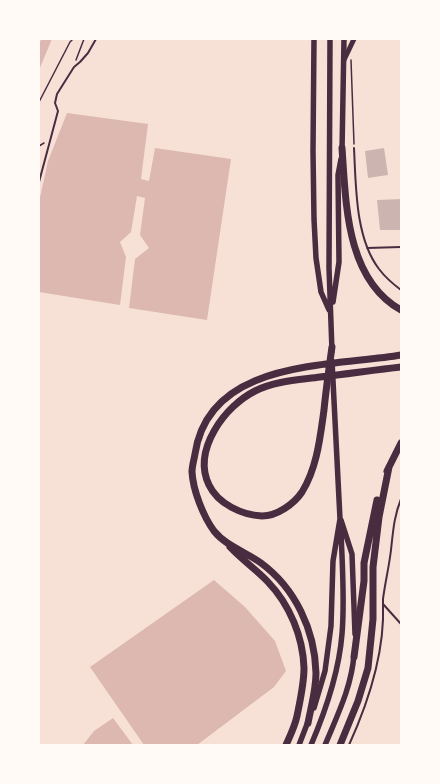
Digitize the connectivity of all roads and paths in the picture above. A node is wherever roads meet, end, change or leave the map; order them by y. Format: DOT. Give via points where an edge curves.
graph roads {
  1 [pos="73,39"];
  2 [pos="84,39"];
  3 [pos="96,39"];
  4 [pos="314,39"];
  5 [pos="330,39"];
  6 [pos="344,39"];
  7 [pos="354,39"];
  8 [pos="350,47"];
  9 [pos="344,60"];
  10 [pos="74,67"];
  11 [pos="39,102"];
  12 [pos="342,148"];
  13 [pos="354,148"];
  14 [pos="39,182"];
  15 [pos="401,247"];
  16 [pos="367,248"];
  17 [pos="401,290"];
  18 [pos="401,310"];
  19 [pos="331,314"];
  20 [pos="332,347"];
  21 [pos="401,355"];
  22 [pos="401,367"];
  23 [pos="401,442"];
  24 [pos="389,467"];
  25 [pos="401,499"];
  26 [pos="340,519"];
  27 [pos="221,539"];
  28 [pos="383,604"];
  29 [pos="401,624"];
  30 [pos="354,657"];
  31 [pos="308,723"];
  32 [pos="286,745"];
  33 [pos="299,745"];
  34 [pos="311,745"];
  35 [pos="325,745"];
  36 [pos="340,745"];
  37 [pos="349,745"];
  1 -- 11 [label="path"];
  2 -- 10 [label="path"];
  3 -- 10 [label="lane" via="88,53"];
  4 -- 19 [label="main road" via="313,151 316,250 321,292"];
  5 -- 19 [label="main road"];
  6 -- 9 [label="main road"];
  7 -- 8 [label="street"];
  8 -- 9 [label="street"];
  8 -- 13 [label="path"];
  9 -- 12 [label="main road"];
  10 -- 14 [label="lane" via="57,94 55,103 58,111"];
  12 -- 18 [label="highway" via="345,190 356,252 363,271 376,288 391,305"];
  12 -- 19 [label="main road" via="338,175 339,262"];
  13 -- 16 [label="lane" via="359,213"];
  15 -- 16 [label="lane"];
  16 -- 17 [label="lane" via="378,268"];
  19 -- 20 [label="main road"];
  20 -- 22 [label="highway" via="319,446 302,492 292,503 278,512 263,516 232,508 209,486 205,458 210,439 218,424 242,399 256,391 293,380 370,371"];
  20 -- 26 [label="main road"];
  21 -- 27 [label="highway" via="301,368 270,375 248,383 228,396 212,412 201,430 192,472 204,514"];
  23 -- 24 [label="highway"];
  24 -- 30 [label="highway" via="378,499 364,563 364,582"];
  24 -- 36 [label="highway" via="373,567 373,619 368,668"];
  25 -- 28 [label="lane" via="392,530"];
  26 -- 30 [label="main road" via="352,554"];
  26 -- 31 [label="main road" via="333,561 331,626 325,670"];
  26 -- 34 [label="main road" via="342,633 338,663 320,726"];
  27 -- 31 [label="highway" via="261,564 284,584 300,609 311,634 315,666 315,691"];
  27 -- 32 [label="highway" via="268,582 284,602 295,624 302,647 304,669 296,718"];
  28 -- 29 [label="lane"];
  28 -- 37 [label="lane" via="382,634 376,672 366,705"];
  30 -- 35 [label="main road" via="340,708"];
  31 -- 33 [label="main road"];
}
